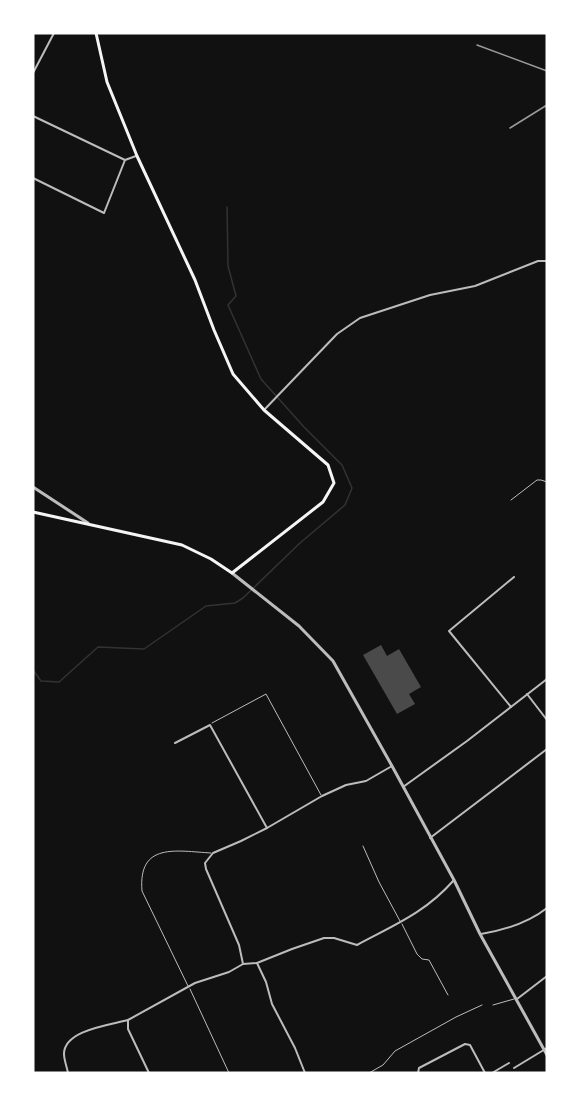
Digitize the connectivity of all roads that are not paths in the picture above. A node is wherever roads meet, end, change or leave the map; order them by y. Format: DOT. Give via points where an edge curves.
graph roads {
  1 [pos="54,33"];
  2 [pos="96,33"];
  3 [pos="33,73"];
  4 [pos="33,116"];
  5 [pos="137,156"];
  6 [pos="125,160"];
  7 [pos="33,178"];
  8 [pos="547,261"];
  9 [pos="264,410"];
  10 [pos="547,482"];
  11 [pos="33,487"];
  12 [pos="512,500"];
  13 [pos="33,512"];
  14 [pos="90,524"];
  15 [pos="232,573"];
  16 [pos="514,577"];
  17 [pos="547,680"];
  18 [pos="527,694"];
  19 [pos="511,707"];
  20 [pos="547,720"];
  21 [pos="210,725"];
  22 [pos="176,743"];
  23 [pos="547,749"];
  24 [pos="392,766"];
  25 [pos="404,787"];
  26 [pos="322,796"];
  27 [pos="267,828"];
  28 [pos="430,838"];
  29 [pos="363,846"];
  30 [pos="213,853"];
  31 [pos="454,880"];
  32 [pos="547,908"];
  33 [pos="401,922"];
  34 [pos="480,934"];
  35 [pos="257,963"];
  36 [pos="243,964"];
  37 [pos="547,976"];
  38 [pos="189,987"];
  39 [pos="448,995"];
  40 [pos="517,999"];
  41 [pos="483,1005"];
  42 [pos="493,1005"];
  43 [pos="128,1020"];
  44 [pos="546,1049"];
  45 [pos="547,1055"];
  46 [pos="509,1063"];
  47 [pos="513,1068"];
  48 [pos="68,1073"];
  49 [pos="149,1073"];
  50 [pos="229,1073"];
  51 [pos="305,1073"];
  52 [pos="369,1073"];
  53 [pos="418,1073"];
  54 [pos="485,1073"];
  55 [pos="492,1073"];
  1 -- 3 [label="street"];
  2 -- 5 [label="main road" via="107,82"];
  4 -- 6 [label="street"];
  5 -- 6 [label="street"];
  5 -- 9 [label="main road" via="195,280 233,374"];
  6 -- 7 [label="street" via="104,213"];
  8 -- 9 [label="street" via="360,318 337,334"];
  9 -- 15 [label="main road" via="328,465 334,483 323,502"];
  10 -- 12 [label="lane" via="537,480"];
  11 -- 14 [label="street"];
  13 -- 14 [label="main road"];
  14 -- 15 [label="main road" via="182,545"];
  15 -- 24 [label="street" via="307,633 333,661"];
  16 -- 19 [label="street" via="448,631"];
  17 -- 18 [label="street"];
  18 -- 19 [label="street"];
  18 -- 20 [label="street"];
  19 -- 25 [label="street"];
  21 -- 22 [label="street"];
  21 -- 26 [label="lane" via="266,694"];
  21 -- 27 [label="street"];
  23 -- 28 [label="street"];
  24 -- 25 [label="street"];
  24 -- 26 [label="street" via="366,781"];
  25 -- 28 [label="street"];
  26 -- 27 [label="street"];
  27 -- 30 [label="street"];
  28 -- 31 [label="street"];
  29 -- 33 [label="lane"];
  30 -- 36 [label="street" via="205,863 206,869 239,945"];
  30 -- 38 [label="lane" via="164,851 152,856 141,877 142,891"];
  31 -- 33 [label="street" via="429,905"];
  31 -- 34 [label="street"];
  32 -- 34 [label="street" via="525,922"];
  33 -- 35 [label="street" via="357,945 324,938"];
  33 -- 39 [label="lane" via="417,954 429,960"];
  34 -- 40 [label="street"];
  35 -- 36 [label="street"];
  35 -- 51 [label="street"];
  36 -- 38 [label="street"];
  37 -- 40 [label="street"];
  38 -- 43 [label="street"];
  38 -- 50 [label="lane"];
  40 -- 42 [label="lane"];
  40 -- 44 [label="street"];
  41 -- 52 [label="lane" via="395,1051"];
  43 -- 48 [label="street" via="78,1033 64,1053"];
  43 -- 49 [label="street" via="128,1029"];
  44 -- 45 [label="street"];
  44 -- 47 [label="street"];
  46 -- 55 [label="street"];
  53 -- 54 [label="street" via="419,1068 465,1044 470,1045"];
}
